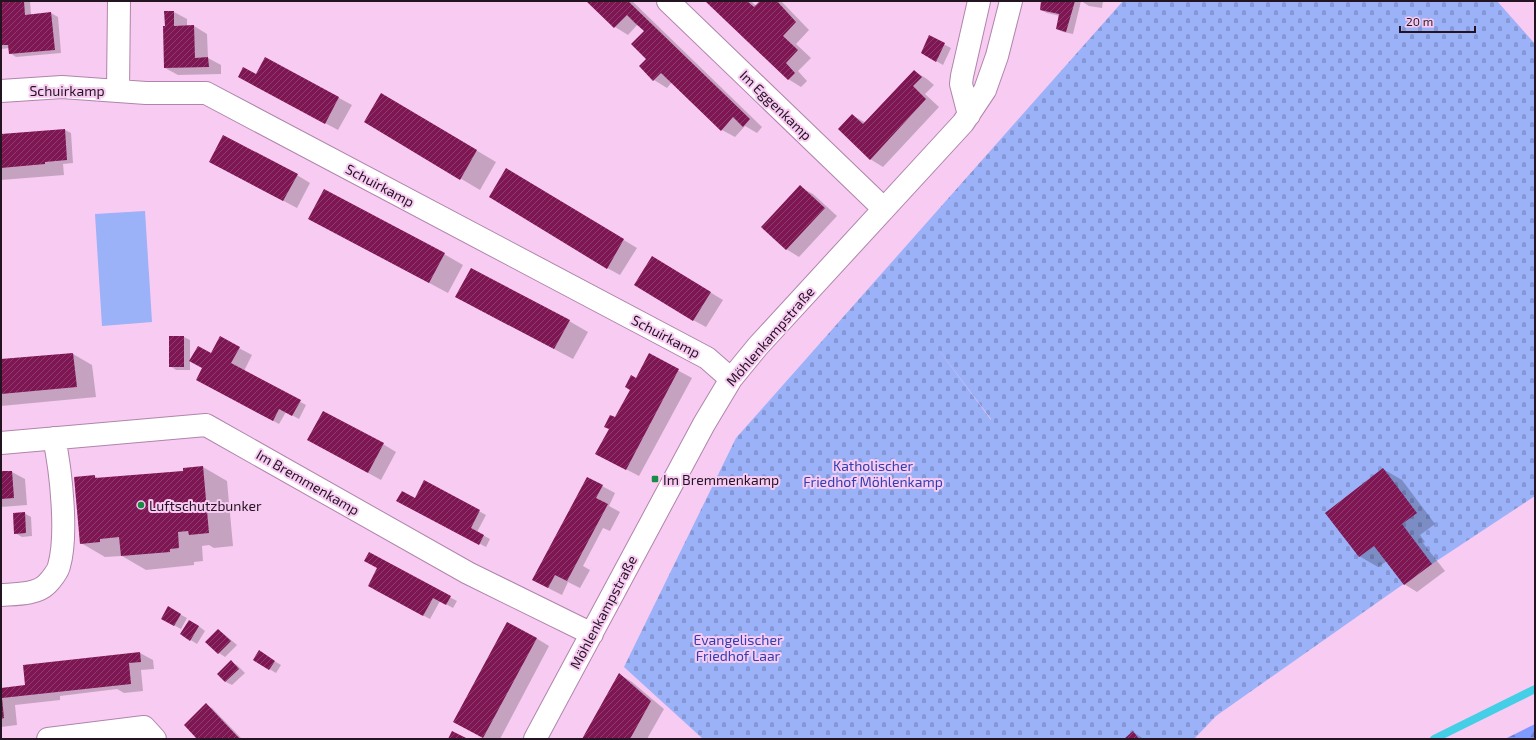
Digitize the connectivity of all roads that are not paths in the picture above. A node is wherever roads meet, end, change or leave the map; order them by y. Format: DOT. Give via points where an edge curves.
graph roads {
  1 [pos="119,1"];
  2 [pos="668,1"];
  3 [pos="979,1"];
  4 [pos="1010,1"];
  5 [pos="118,90"];
  6 [pos="1,91"];
  7 [pos="969,115"];
  8 [pos="884,209"];
  9 [pos="731,379"];
  10 [pos="54,438"];
  11 [pos="1,443"];
  12 [pos="1,595"];
  13 [pos="592,634"];
  14 [pos="48,739"];
  15 [pos="155,739"];
  16 [pos="535,739"];
  1 -- 5 [label="street"];
  2 -- 8 [label="street, Im Eggenkamp"];
  3 -- 7 [label="street" via="962,76"];
  4 -- 7 [label="street, Möhlenkampstraße" via="997,56 985,90"];
  5 -- 6 [label="street, Schuirkamp" via="62,87"];
  5 -- 9 [label="street, Schuirkamp" via="146,93 206,93 707,358"];
  7 -- 8 [label="street, Möhlenkampstraße"];
  8 -- 9 [label="street, Möhlenkampstraße" via="758,346"];
  9 -- 13 [label="street, Möhlenkampstraße" via="704,424"];
  10 -- 11 [label="street, Im Bremmenkamp"];
  10 -- 12 [label="street" via="63,514 59,567 47,584 32,592"];
  10 -- 13 [label="street, Im Bremmenkamp" via="206,425 468,573"];
  13 -- 16 [label="street, Möhlenkampstraße"];
  14 -- 15 [label="street" via="144,727"];
}
